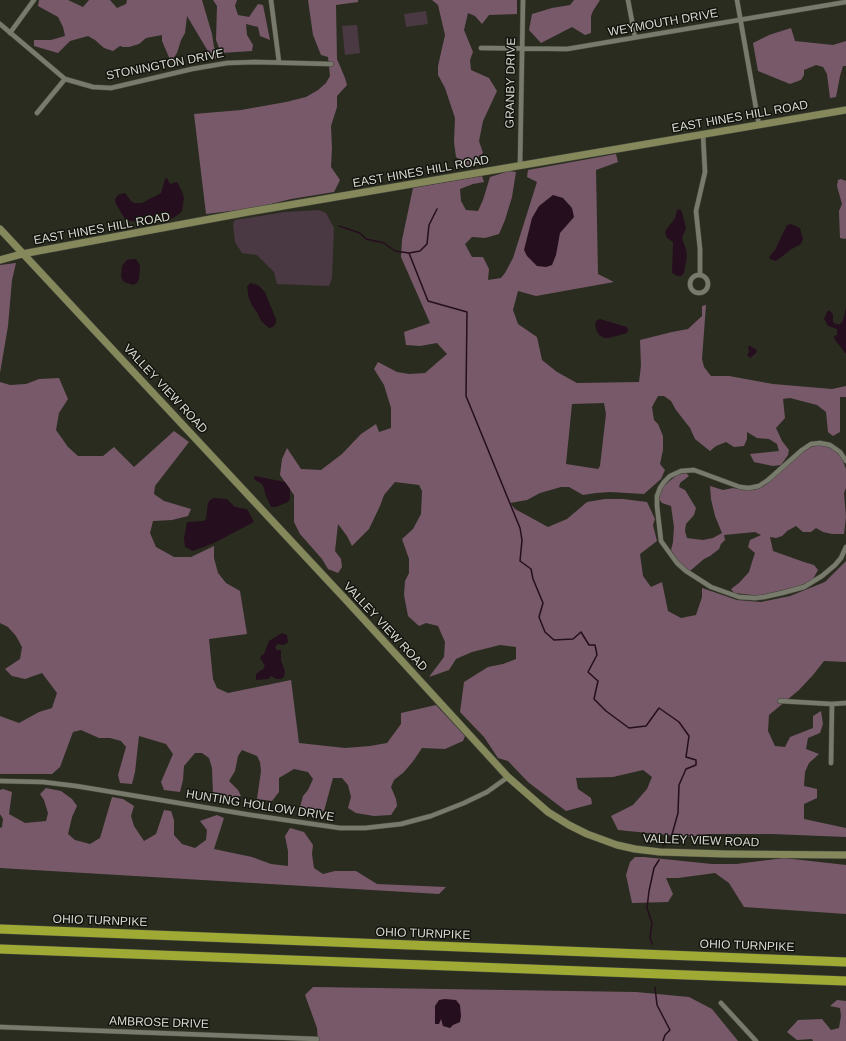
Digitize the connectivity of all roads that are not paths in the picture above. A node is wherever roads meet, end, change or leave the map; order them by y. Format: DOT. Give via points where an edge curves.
graph roads {
  1 [pos="34,0"];
  2 [pos="271,0"];
  3 [pos="523,0"];
  4 [pos="628,0"];
  5 [pos="737,0"];
  6 [pos="846,2"];
  7 [pos="740,19"];
  8 [pos="0,24"];
  9 [pos="10,33"];
  10 [pos="635,37"];
  11 [pos="482,48"];
  12 [pos="522,49"];
  13 [pos="279,62"];
  14 [pos="331,64"];
  15 [pos="65,78"];
  16 [pos="846,110"];
  17 [pos="37,114"];
  18 [pos="759,126"];
  19 [pos="703,135"];
  20 [pos="520,166"];
  21 [pos="0,229"];
  22 [pos="22,254"];
  23 [pos="0,260"];
  24 [pos="700,275"];
  25 [pos="846,461"];
  26 [pos="846,547"];
  27 [pos="780,701"];
  28 [pos="846,703"];
  29 [pos="832,704"];
  30 [pos="831,763"];
  31 [pos="508,777"];
  32 [pos="0,781"];
  33 [pos="846,855"];
  34 [pos="0,929"];
  35 [pos="0,949"];
  36 [pos="846,962"];
  37 [pos="846,981"];
  38 [pos="721,1003"];
  39 [pos="0,1027"];
  40 [pos="265,1039"];
  41 [pos="317,1039"];
  42 [pos="756,1041"];
  1 -- 9 [label="street"];
  2 -- 13 [label="street"];
  3 -- 12 [label="street, GRANBY DRIVE"];
  4 -- 10 [label="street"];
  5 -- 7 [label="street"];
  6 -- 7 [label="street, WEYMOUTH DRIVE"];
  7 -- 10 [label="street, WEYMOUTH DRIVE"];
  7 -- 18 [label="street"];
  8 -- 9 [label="street, STONINGTON DRIVE"];
  9 -- 15 [label="street, STONINGTON DRIVE"];
  10 -- 12 [label="street, WEYMOUTH DRIVE" via="567,49"];
  11 -- 12 [label="street, WEYMOUTH DRIVE"];
  12 -- 20 [label="street, GRANBY DRIVE"];
  13 -- 14 [label="street, STONINGTON DRIVE"];
  13 -- 15 [label="street, STONINGTON DRIVE" via="215,65 111,88 87,86"];
  15 -- 17 [label="street"];
  16 -- 18 [label="main road, EAST HINES HILL ROAD"];
  18 -- 19 [label="main road, EAST HINES HILL ROAD"];
  19 -- 20 [label="main road, EAST HINES HILL ROAD"];
  19 -- 24 [label="street" via="705,172 696,211"];
  20 -- 22 [label="main road, EAST HINES HILL ROAD"];
  21 -- 22 [label="main road, VALLEY VIEW ROAD"];
  22 -- 23 [label="main road, EAST HINES HILL ROAD"];
  22 -- 31 [label="main road, VALLEY VIEW ROAD"];
  25 -- 26 [label="street" via="840,452 830,445 811,444 768,480 749,488 694,470 680,471 670,476 660,488 657,506 661,541 677,563 712,587 739,597 764,597 804,586 835,565"];
  27 -- 29 [label="street"];
  28 -- 29 [label="street"];
  29 -- 30 [label="street"];
  31 -- 32 [label="street, HUNTING HOLLOW DRIVE" via="464,804 431,816 400,824 365,828 323,826 56,783"];
  31 -- 33 [label="main road, VALLEY VIEW ROAD" via="548,812 569,825 602,840 629,848 660,852"];
  34 -- 36 [label="highway, OHIO TURNPIKE"];
  35 -- 37 [label="highway"];
  38 -- 42 [label="street"];
  39 -- 40 [label="street, AMBROSE DRIVE"];
  40 -- 41 [label="street, AMBROSE DRIVE"];
}
